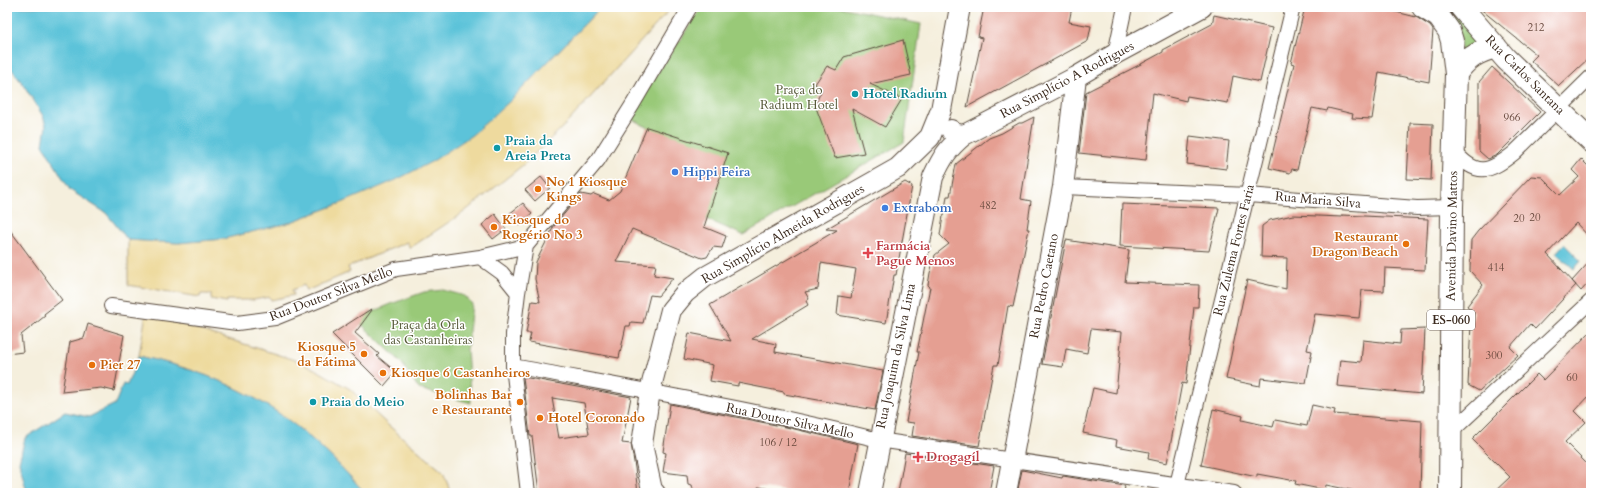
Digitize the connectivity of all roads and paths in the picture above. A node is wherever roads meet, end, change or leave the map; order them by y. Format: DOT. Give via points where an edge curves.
graph roads {
  1 [pos="690,7"];
  2 [pos="960,7"];
  3 [pos="1125,7"];
  4 [pos="1202,7"];
  5 [pos="1293,7"];
  6 [pos="1423,7"];
  7 [pos="1461,7"];
  8 [pos="1496,47"];
  9 [pos="1115,54"];
  10 [pos="1456,74"];
  11 [pos="1076,77"];
  12 [pos="1591,77"];
  13 [pos="1559,108"];
  14 [pos="941,110"];
  15 [pos="964,135"];
  16 [pos="1591,141"];
  17 [pos="1454,151"];
  18 [pos="898,168"];
  19 [pos="933,177"];
  20 [pos="1063,187"];
  21 [pos="1248,194"];
  22 [pos="1452,207"];
  23 [pos="526,246"];
  24 [pos="480,257"];
  25 [pos="518,293"];
  26 [pos="1591,301"];
  27 [pos="111,306"];
  28 [pos="513,366"];
  29 [pos="650,391"];
  30 [pos="1450,433"];
  31 [pos="879,440"];
  32 [pos="1012,460"];
  33 [pos="1176,489"];
  34 [pos="528,493"];
  35 [pos="655,493"];
  36 [pos="870,493"];
  37 [pos="1006,493"];
  38 [pos="1234,493"];
  39 [pos="1450,493"];
  1 -- 23 [label="street" via="598,160"];
  2 -- 14 [label="street"];
  3 -- 9 [label="street"];
  4 -- 9 [label="street, Rua Simplício A Rodrigues"];
  5 -- 21 [label="street, Rua Zulema Fortes Faria"];
  6 -- 10 [label="main road, ES-060" via="1439,17 1447,28 1452,41"];
  7 -- 8 [label="main road, Rua Carlos Santana"];
  8 -- 10 [label="main road" via="1476,54 1461,66"];
  8 -- 13 [label="main road, Rua Carlos Santana"];
  9 -- 11 [label="street, Rua Simplício A Rodrigues"];
  10 -- 17 [label="main road, Avenida Davino Mattos / ES-060"];
  11 -- 15 [label="street, Rua Simplício A Rodrigues"];
  11 -- 20 [label="street, Rua Pedro Caetano"];
  12 -- 13 [label="street"];
  13 -- 16 [label="main road, Rua Carlos Santana"];
  13 -- 17 [label="street" via="1504,162 1493,167 1482,170 1473,168"];
  14 -- 15 [label="street" via="945,124 953,133"];
  14 -- 18 [label="street" via="930,137"];
  15 -- 19 [label="street, Rua Joaquim da Silva Lima" via="952,144 943,156"];
  17 -- 22 [label="main road, Avenida Davino Mattos / ES-060"];
  18 -- 19 [label="street" via="917,163 926,167"];
  18 -- 29 [label="street, Rua Simplício Almeida Rodrigues" via="706,277 685,293 670,310"];
  19 -- 31 [label="street, Rua Joaquim da Silva Lima"];
  20 -- 21 [label="street, Rua Maria Silva"];
  20 -- 32 [label="street, Rua Pedro Caetano"];
  21 -- 22 [label="street, Rua Maria Silva" via="1417,208"];
  21 -- 33 [label="street, Rua Zulema Fortes Faria"];
  22 -- 30 [label="main road, Avenida Davino Mattos / ES-060"];
  23 -- 24 [label="street, Rua Doutor Silva Mello"];
  23 -- 25 [label="street"];
  24 -- 25 [label="street" via="502,273"];
  24 -- 27 [label="street, Rua Doutor Silva Mello" via="396,269 275,318 237,323"];
  25 -- 28 [label="street" via="513,334"];
  26 -- 30 [label="street"];
  28 -- 29 [label="street, Rua Doutor Silva Mello"];
  28 -- 34 [label="street"];
  29 -- 31 [label="street, Rua Doutor Silva Mello"];
  29 -- 35 [label="street, Rua Simplício Almeida Rodrigues" via="642,444 652,490"];
  30 -- 39 [label="main road, Avenida Davino Mattos / ES-060"];
  31 -- 32 [label="street, Rua Doutor Silva Mello"];
  31 -- 36 [label="street, Rua Joaquim da Silva Lima"];
  32 -- 33 [label="street, Rua Doutor Silva Mello"];
  32 -- 37 [label="street, Rua Pedro Caetano"];
  33 -- 38 [label="street, Rua Doutor Silva Mello"];
}
